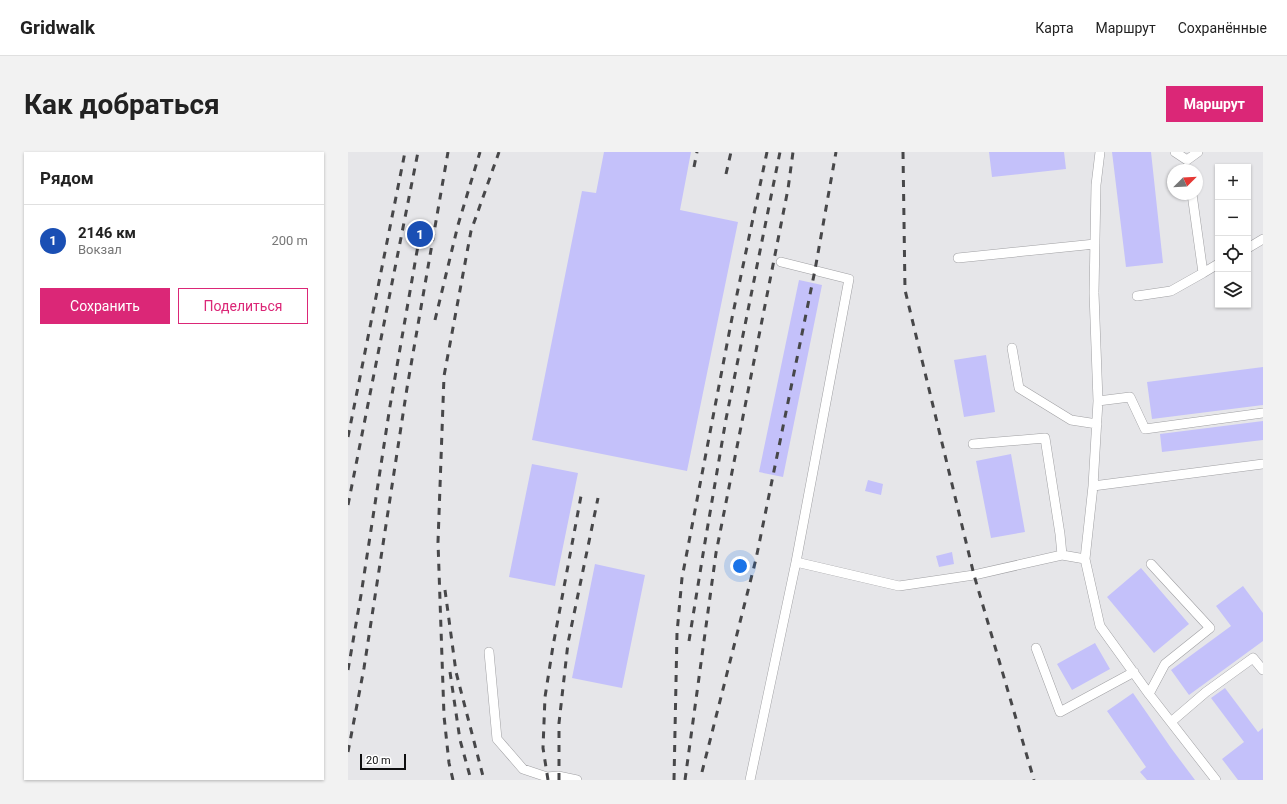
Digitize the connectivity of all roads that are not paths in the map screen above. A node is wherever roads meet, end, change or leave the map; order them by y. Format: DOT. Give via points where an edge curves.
graph roads {
  1 [pos="1100,152"];
  2 [pos="1176,152"];
  3 [pos="1198,152"];
  4 [pos="1187,160"];
  5 [pos="1188,164"];
  6 [pos="1193,200"];
  7 [pos="1263,240"];
  8 [pos="1095,244"];
  9 [pos="1251,246"];
  10 [pos="958,258"];
  11 [pos="781,262"];
  12 [pos="1215,266"];
  13 [pos="1203,273"];
  14 [pos="1137,296"];
  15 [pos="1012,348"];
  16 [pos="1098,401"];
  17 [pos="1263,413"];
  18 [pos="1097,424"];
  19 [pos="973,444"];
  20 [pos="1263,464"];
  21 [pos="1093,486"];
  22 [pos="1062,555"];
  23 [pos="1085,559"];
  24 [pos="796,562"];
  25 [pos="1151,564"];
  26 [pos="1036,648"];
  27 [pos="489,652"];
  28 [pos="1263,670"];
  29 [pos="1134,672"];
  30 [pos="1149,694"];
  31 [pos="1171,722"];
  32 [pos="577,780"];
  33 [pos="750,780"];
  34 [pos="1216,780"];
  1 -- 8 [label="lane" via="1096,185"];
  2 -- 4 [label="lane"];
  3 -- 4 [label="lane"];
  4 -- 5 [label="lane"];
  6 -- 13 [label="lane"];
  7 -- 9 [label="lane"];
  8 -- 10 [label="lane"];
  8 -- 16 [label="lane"];
  11 -- 24 [label="lane" via="849,279"];
  12 -- 13 [label="lane"];
  13 -- 14 [label="lane" via="1171,291"];
  15 -- 18 [label="lane" via="1019,388 1072,420"];
  16 -- 17 [label="lane" via="1130,398 1145,429"];
  16 -- 18 [label="lane"];
  18 -- 21 [label="lane"];
  19 -- 22 [label="lane" via="1045,438"];
  20 -- 21 [label="lane"];
  21 -- 23 [label="lane"];
  22 -- 23 [label="lane"];
  22 -- 24 [label="lane" via="974,574 899,586"];
  23 -- 29 [label="lane" via="1100,626"];
  24 -- 33 [label="lane"];
  25 -- 30 [label="lane" via="1210,628 1165,664"];
  26 -- 29 [label="lane" via="1060,712"];
  27 -- 32 [label="lane" via="497,739 523,769 547,777 558,776"];
  28 -- 31 [label="lane" via="1253,658 1206,692"];
  29 -- 30 [label="lane"];
  30 -- 31 [label="lane"];
  31 -- 34 [label="lane"];
}
